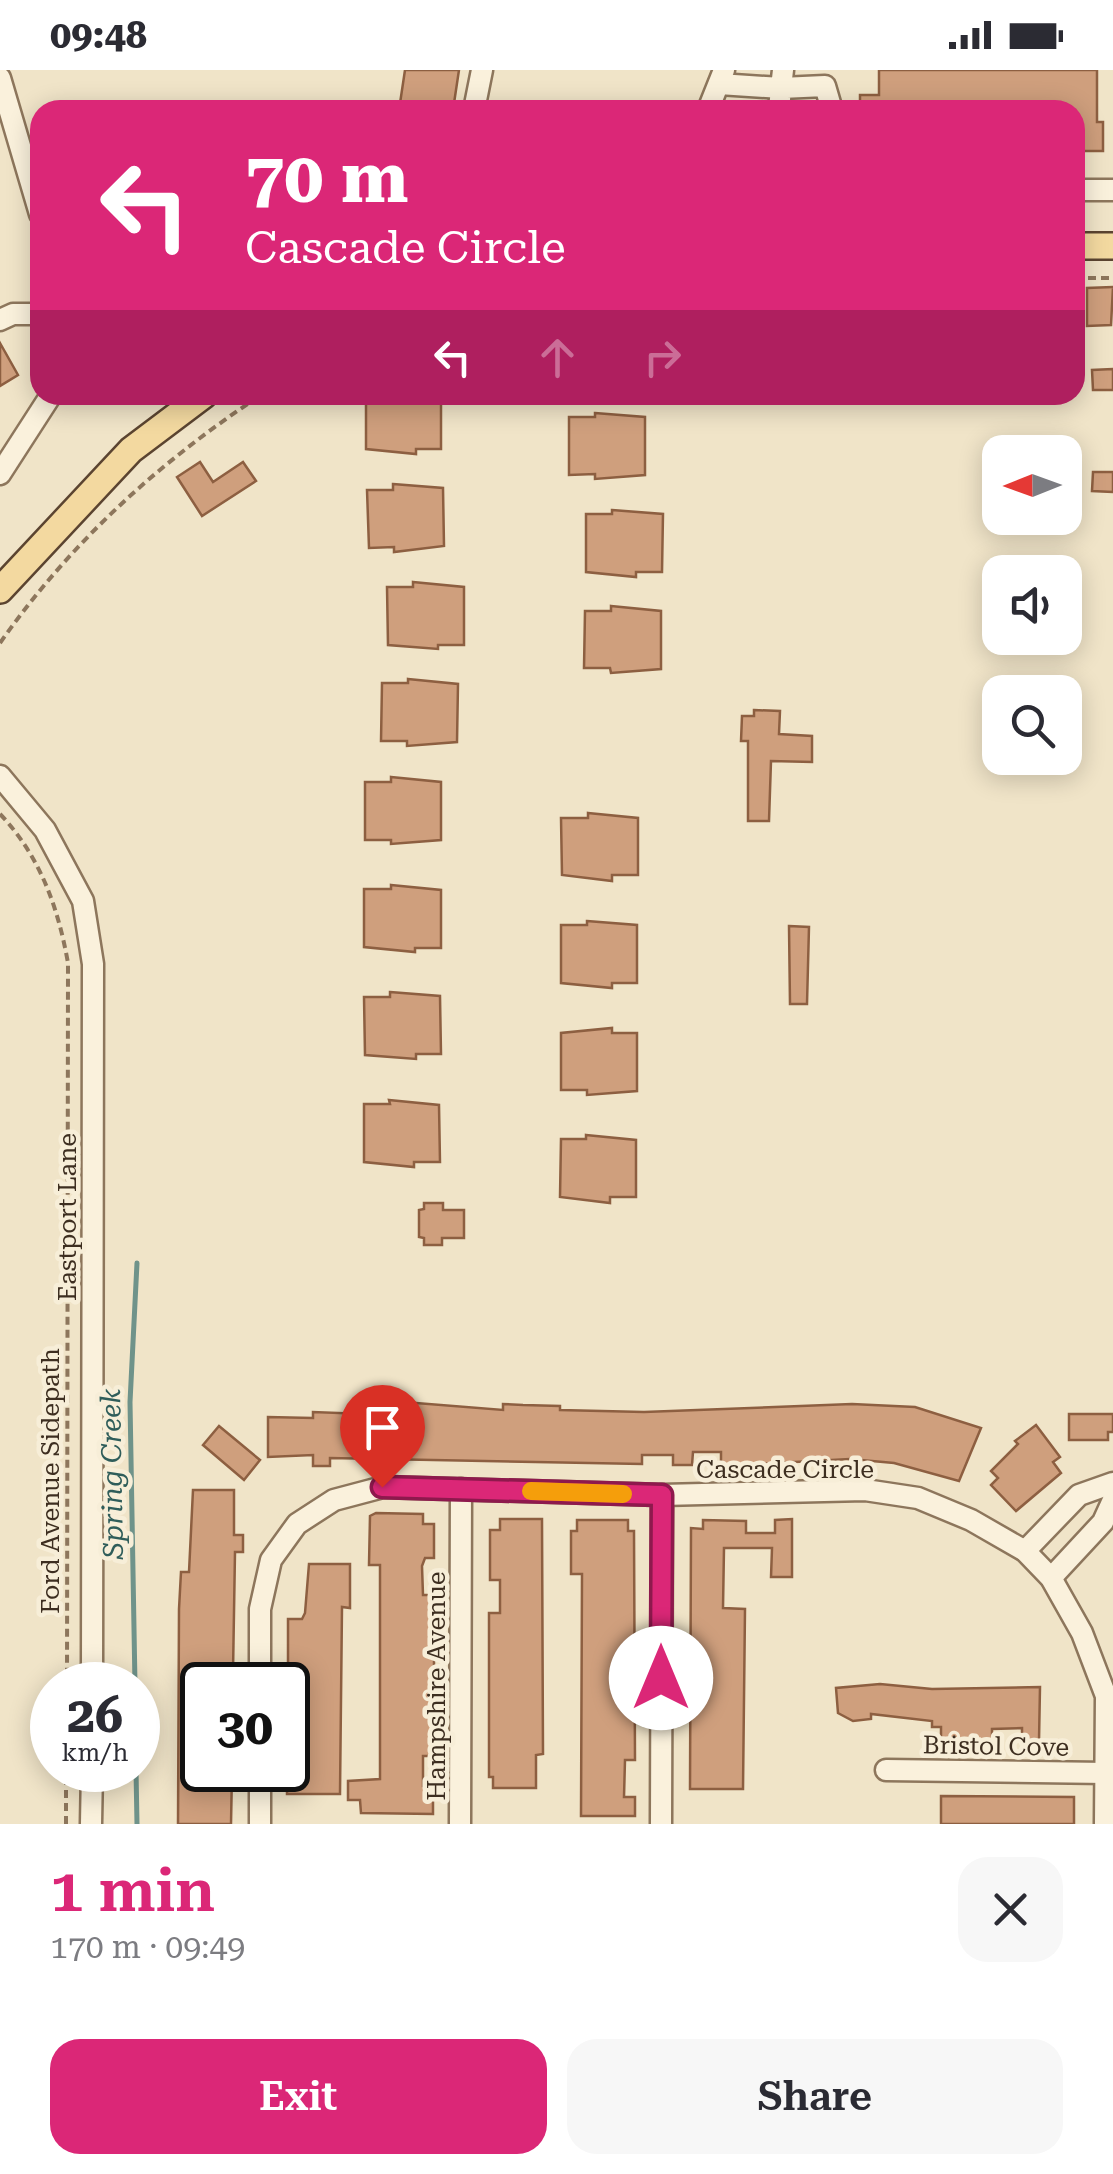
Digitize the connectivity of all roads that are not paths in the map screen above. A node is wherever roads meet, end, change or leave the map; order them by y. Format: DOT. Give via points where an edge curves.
graph roads {
  1 [pos="482,70"];
  2 [pos="721,77"];
  3 [pos="0,78"];
  4 [pos="817,78"];
  5 [pos="782,79"];
  6 [pos="476,100"];
  7 [pos="829,100"];
  8 [pos="30,180"];
  9 [pos="1085,190"];
  10 [pos="1113,190"];
  11 [pos="1085,246"];
  12 [pos="1113,246"];
  13 [pos="30,314"];
  14 [pos="0,320"];
  15 [pos="45,405"];
  16 [pos="191,405"];
  17 [pos="0,474"];
  18 [pos="2,582"];
  19 [pos="0,776"];
  20 [pos="1113,1484"];
  21 [pos="461,1489"];
  22 [pos="662,1495"];
  23 [pos="1113,1500"];
  24 [pos="1025,1551"];
  25 [pos="1051,1578"];
  26 [pos="92,1662"];
  27 [pos="260,1662"];
  28 [pos="1110,1696"];
  29 [pos="886,1770"];
  30 [pos="1106,1773"];
  31 [pos="92,1792"];
  32 [pos="260,1792"];
  33 [pos="92,1824"];
  34 [pos="260,1824"];
  35 [pos="460,1824"];
  36 [pos="661,1824"];
  37 [pos="1106,1824"];
  1 -- 6 [label="street"];
  2 -- 5 [label="street"];
  3 -- 8 [label="street"];
  4 -- 5 [label="street"];
  4 -- 7 [label="street"];
  9 -- 10 [label="street"];
  11 -- 12 [label="main road"];
  13 -- 14 [label="street"];
  15 -- 17 [label="street"];
  16 -- 18 [label="main road" via="131,450"];
  19 -- 26 [label="street, Eastport Lane" via="45,830 82,901 93,964"];
  20 -- 24 [label="street" via="1079,1496"];
  21 -- 22 [label="street, Cascade Circle"];
  21 -- 27 [label="street, Cascade Circle" via="382,1487 334,1500 297,1524 271,1560 260,1609"];
  21 -- 35 [label="street, Hampshire Avenue"];
  22 -- 24 [label="street, Cascade Circle" via="865,1490 918,1498"];
  22 -- 36 [label="street"];
  23 -- 25 [label="street" via="1103,1522"];
  24 -- 25 [label="street, Cascade Circle"];
  25 -- 28 [label="street, Cascade Circle"];
  28 -- 30 [label="street, Cascade Circle"];
  29 -- 30 [label="street, Bristol Cove"];
  30 -- 37 [label="street, Cascade Circle"];
  31 -- 33 [label="street"];
  32 -- 34 [label="street"];
}
